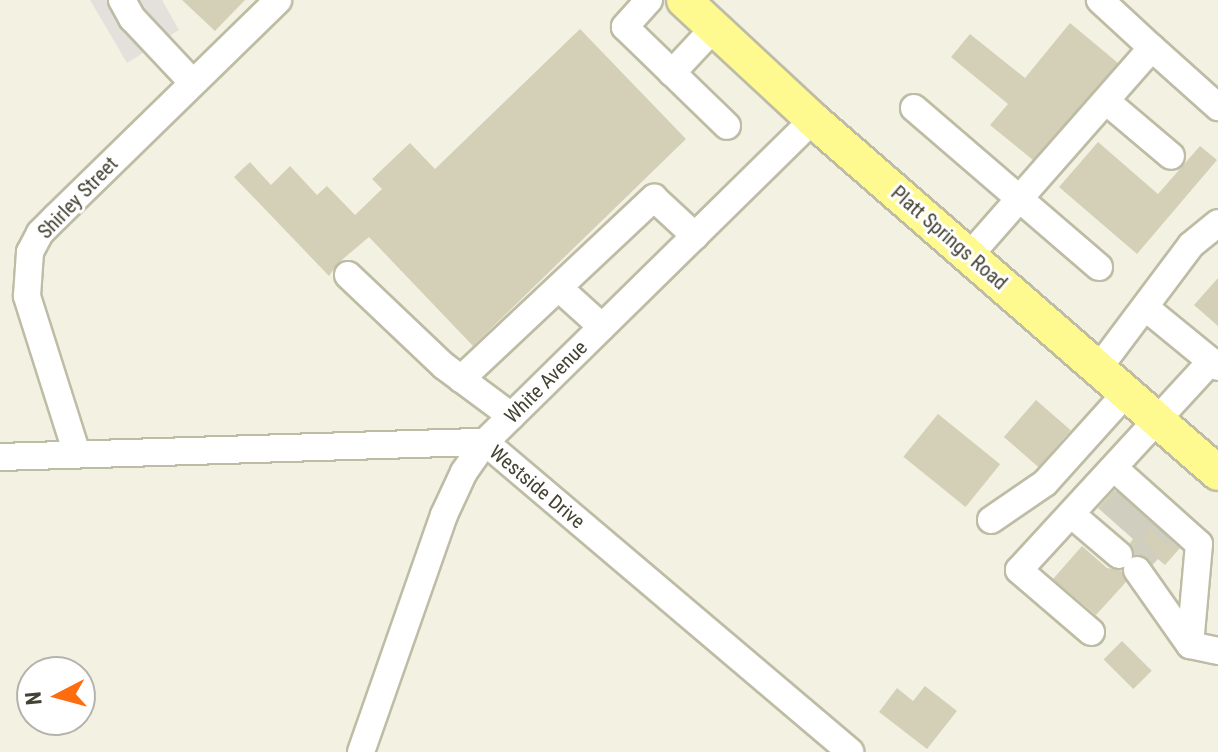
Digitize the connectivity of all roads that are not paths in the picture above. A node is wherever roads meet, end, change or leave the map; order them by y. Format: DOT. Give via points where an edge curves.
graph roads {
  1 [pos="122,0"];
  2 [pos="278,0"];
  3 [pos="649,0"];
  4 [pos="1100,0"];
  5 [pos="701,10"];
  6 [pos="1152,48"];
  7 [pos="672,73"];
  8 [pos="193,83"];
  9 [pos="1106,101"];
  10 [pos="1218,107"];
  11 [pos="914,108"];
  12 [pos="813,120"];
  13 [pos="727,126"];
  14 [pos="1171,156"];
  15 [pos="1019,199"];
  16 [pos="1218,223"];
  17 [pos="695,236"];
  18 [pos="969,256"];
  19 [pos="1099,267"];
  20 [pos="348,275"];
  21 [pos="559,288"];
  22 [pos="1146,308"];
  23 [pos="602,327"];
  24 [pos="1215,364"];
  25 [pos="1098,369"];
  26 [pos="461,379"];
  27 [pos="1126,393"];
  28 [pos="511,416"];
  29 [pos="1158,420"];
  30 [pos="485,442"];
  31 [pos="77,454"];
  32 [pos="0,457"];
  33 [pos="1114,468"];
  34 [pos="1218,473"];
  35 [pos="1071,514"];
  36 [pos="991,520"];
  37 [pos="1134,527"];
  38 [pos="1091,632"];
  39 [pos="1190,645"];
  40 [pos="1218,651"];
  41 [pos="361,752"];
  42 [pos="850,752"];
  1 -- 8 [label="street" via="132,18"];
  2 -- 8 [label="street, Shirley Street"];
  3 -- 7 [label="street" via="625,27"];
  4 -- 6 [label="street"];
  5 -- 7 [label="street"];
  5 -- 12 [label="main road, Platt Springs Road"];
  6 -- 9 [label="street"];
  6 -- 10 [label="street"];
  7 -- 13 [label="street"];
  8 -- 31 [label="street, Shirley Street" via="40,233 30,252 27,296"];
  9 -- 14 [label="street"];
  9 -- 15 [label="street"];
  11 -- 15 [label="street"];
  12 -- 17 [label="street, White Avenue"];
  12 -- 18 [label="main road, Platt Springs Road"];
  15 -- 18 [label="street"];
  15 -- 19 [label="street"];
  16 -- 22 [label="street" via="1191,245"];
  17 -- 21 [label="street" via="654,198"];
  17 -- 23 [label="street, White Avenue"];
  18 -- 25 [label="main road, Platt Springs Road"];
  20 -- 26 [label="street"];
  21 -- 23 [label="street"];
  21 -- 26 [label="street"];
  22 -- 24 [label="street"];
  22 -- 25 [label="street"];
  23 -- 28 [label="street, White Avenue"];
  24 -- 29 [label="street"];
  25 -- 27 [label="main road, Platt Springs Road"];
  26 -- 28 [label="street"];
  27 -- 29 [label="main road, Platt Springs Road"];
  27 -- 36 [label="street" via="1045,483"];
  28 -- 30 [label="street, White Avenue"];
  29 -- 33 [label="street"];
  29 -- 34 [label="main road, Platt Springs Road"];
  30 -- 31 [label="street, Westside Drive"];
  30 -- 41 [label="street, White Avenue" via="444,515"];
  30 -- 42 [label="street, Westside Drive"];
  31 -- 32 [label="street, Westside Drive"];
  33 -- 35 [label="street"];
  33 -- 37 [label="street"];
  35 -- 37 [label="street"];
  35 -- 38 [label="street" via="1019,570"];
  37 -- 39 [label="street"];
  37 -- 39 [label="street" via="1199,544"];
  39 -- 40 [label="street"];
}
